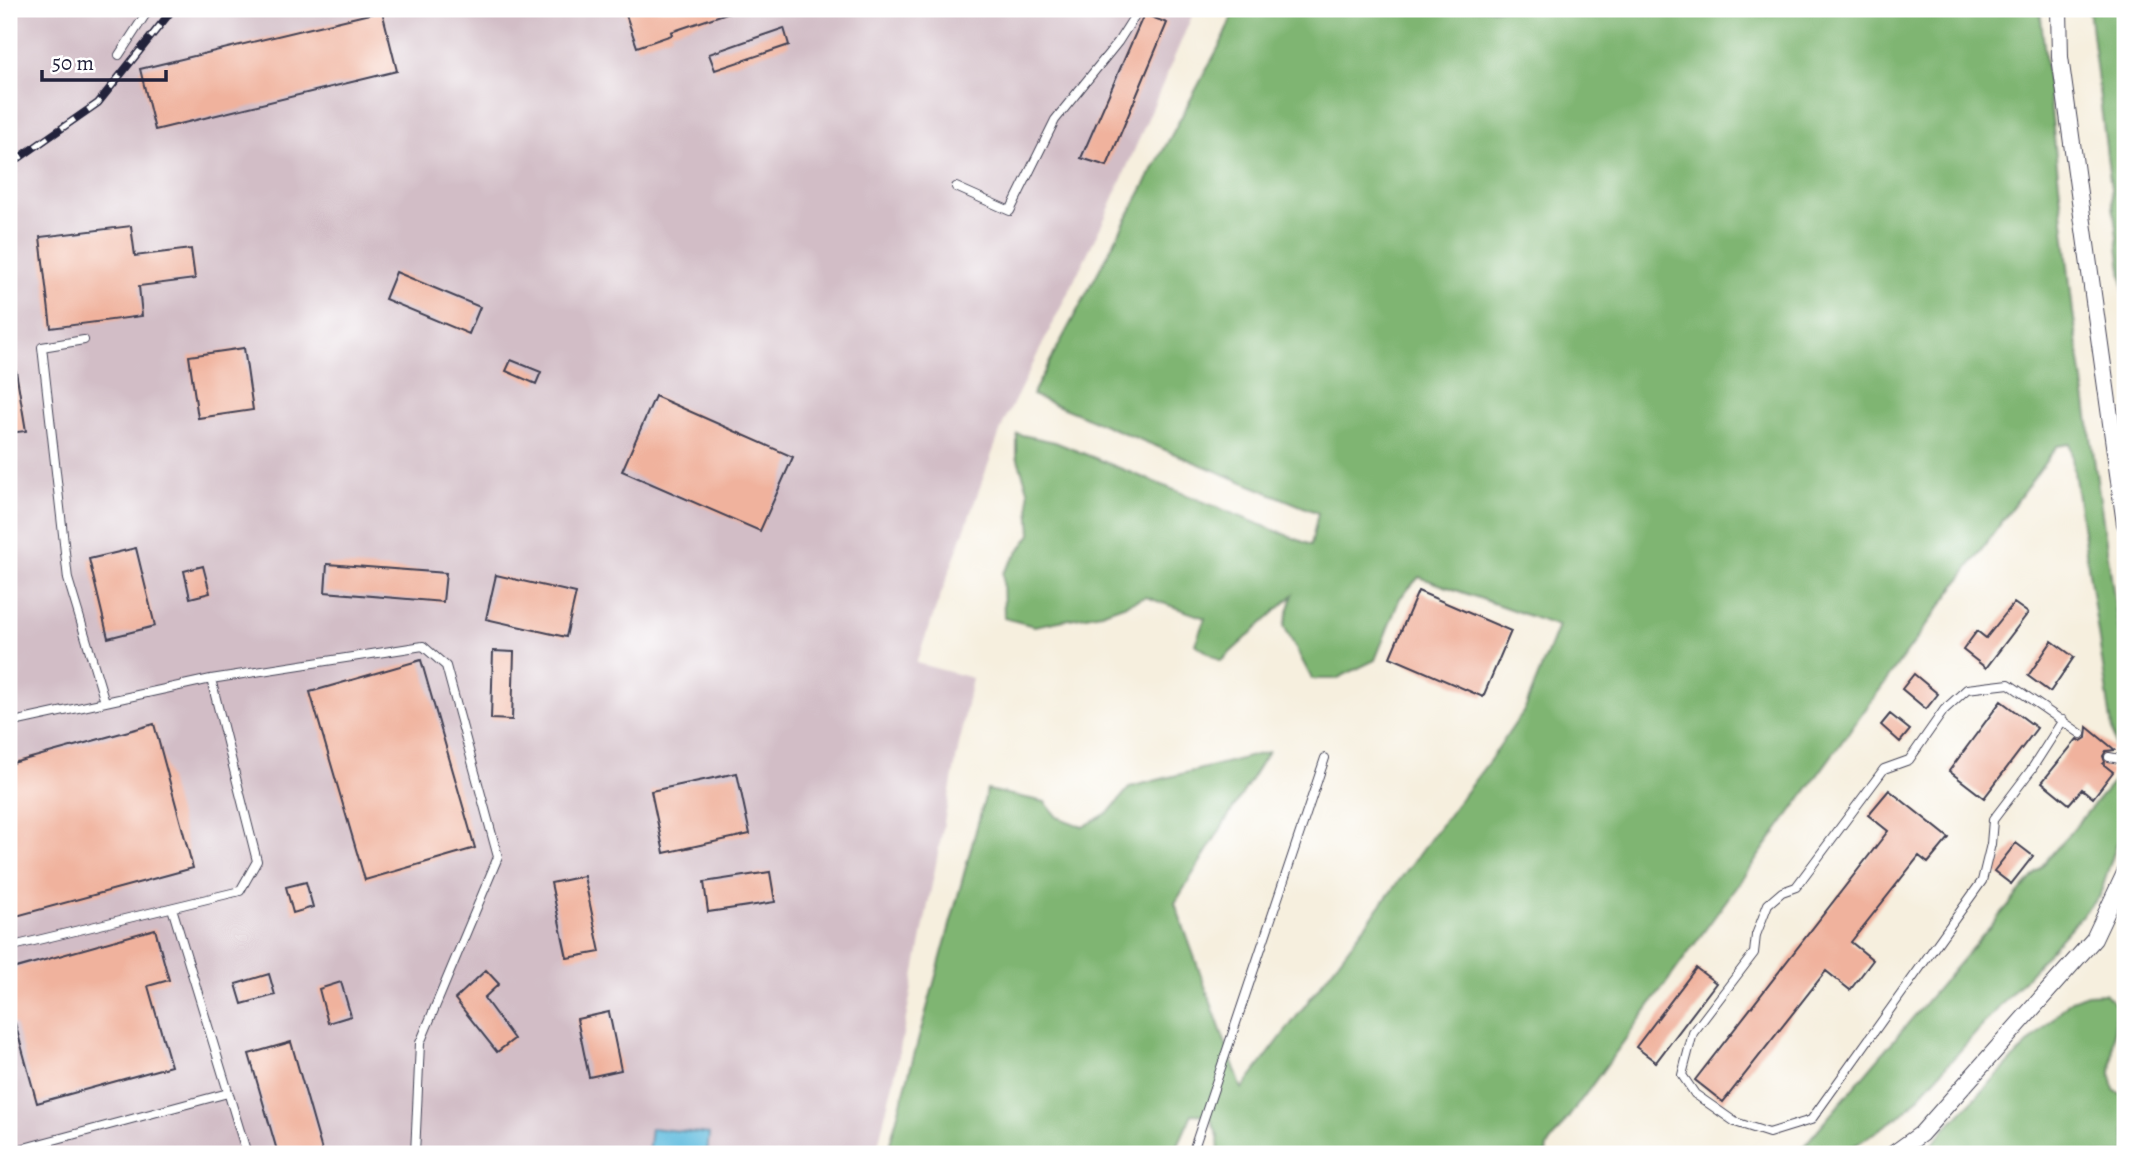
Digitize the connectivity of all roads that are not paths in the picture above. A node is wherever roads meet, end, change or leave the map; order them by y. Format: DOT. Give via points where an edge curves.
graph roads {
  1 [pos="149,9"];
  2 [pos="1139,9"];
  3 [pos="2059,9"];
  4 [pos="119,55"];
  5 [pos="956,187"];
  6 [pos="84,340"];
  7 [pos="2125,524"];
  8 [pos="211,679"];
  9 [pos="105,702"];
  10 [pos="2063,720"];
  11 [pos="9,723"];
  12 [pos="2081,734"];
  13 [pos="2109,757"];
  14 [pos="1325,758"];
  15 [pos="2125,760"];
  16 [pos="2125,873"];
  17 [pos="172,908"];
  18 [pos="9,947"];
  19 [pos="228,1093"];
  20 [pos="9,1152"];
  21 [pos="247,1154"];
  22 [pos="415,1154"];
  23 [pos="1192,1154"];
  24 [pos="1893,1154"];
  1 -- 4 [label="lane"];
  2 -- 5 [label="lane" via="1055,120 1010,211"];
  3 -- 7 [label="street" via="2060,57"];
  6 -- 9 [label="lane" via="42,347 68,579"];
  8 -- 9 [label="lane"];
  8 -- 17 [label="lane" via="257,861 240,891"];
  8 -- 22 [label="lane" via="423,646 446,666 498,857 420,1043"];
  9 -- 11 [label="lane"];
  10 -- 10 [label="lane" via="2008,684 1967,689 1944,709 1909,760 1884,769 1796,887 1768,904 1754,953 1693,1033 1682,1075 1695,1094 1735,1122 1769,1133 1811,1120 1982,881 1993,820"];
  10 -- 12 [label="lane"];
  13 -- 15 [label="lane"];
  14 -- 23 [label="lane"];
  16 -- 24 [label="street" via="2094,939 1921,1134"];
  17 -- 18 [label="lane"];
  17 -- 19 [label="lane"];
  19 -- 20 [label="lane"];
  19 -- 21 [label="lane"];
}
